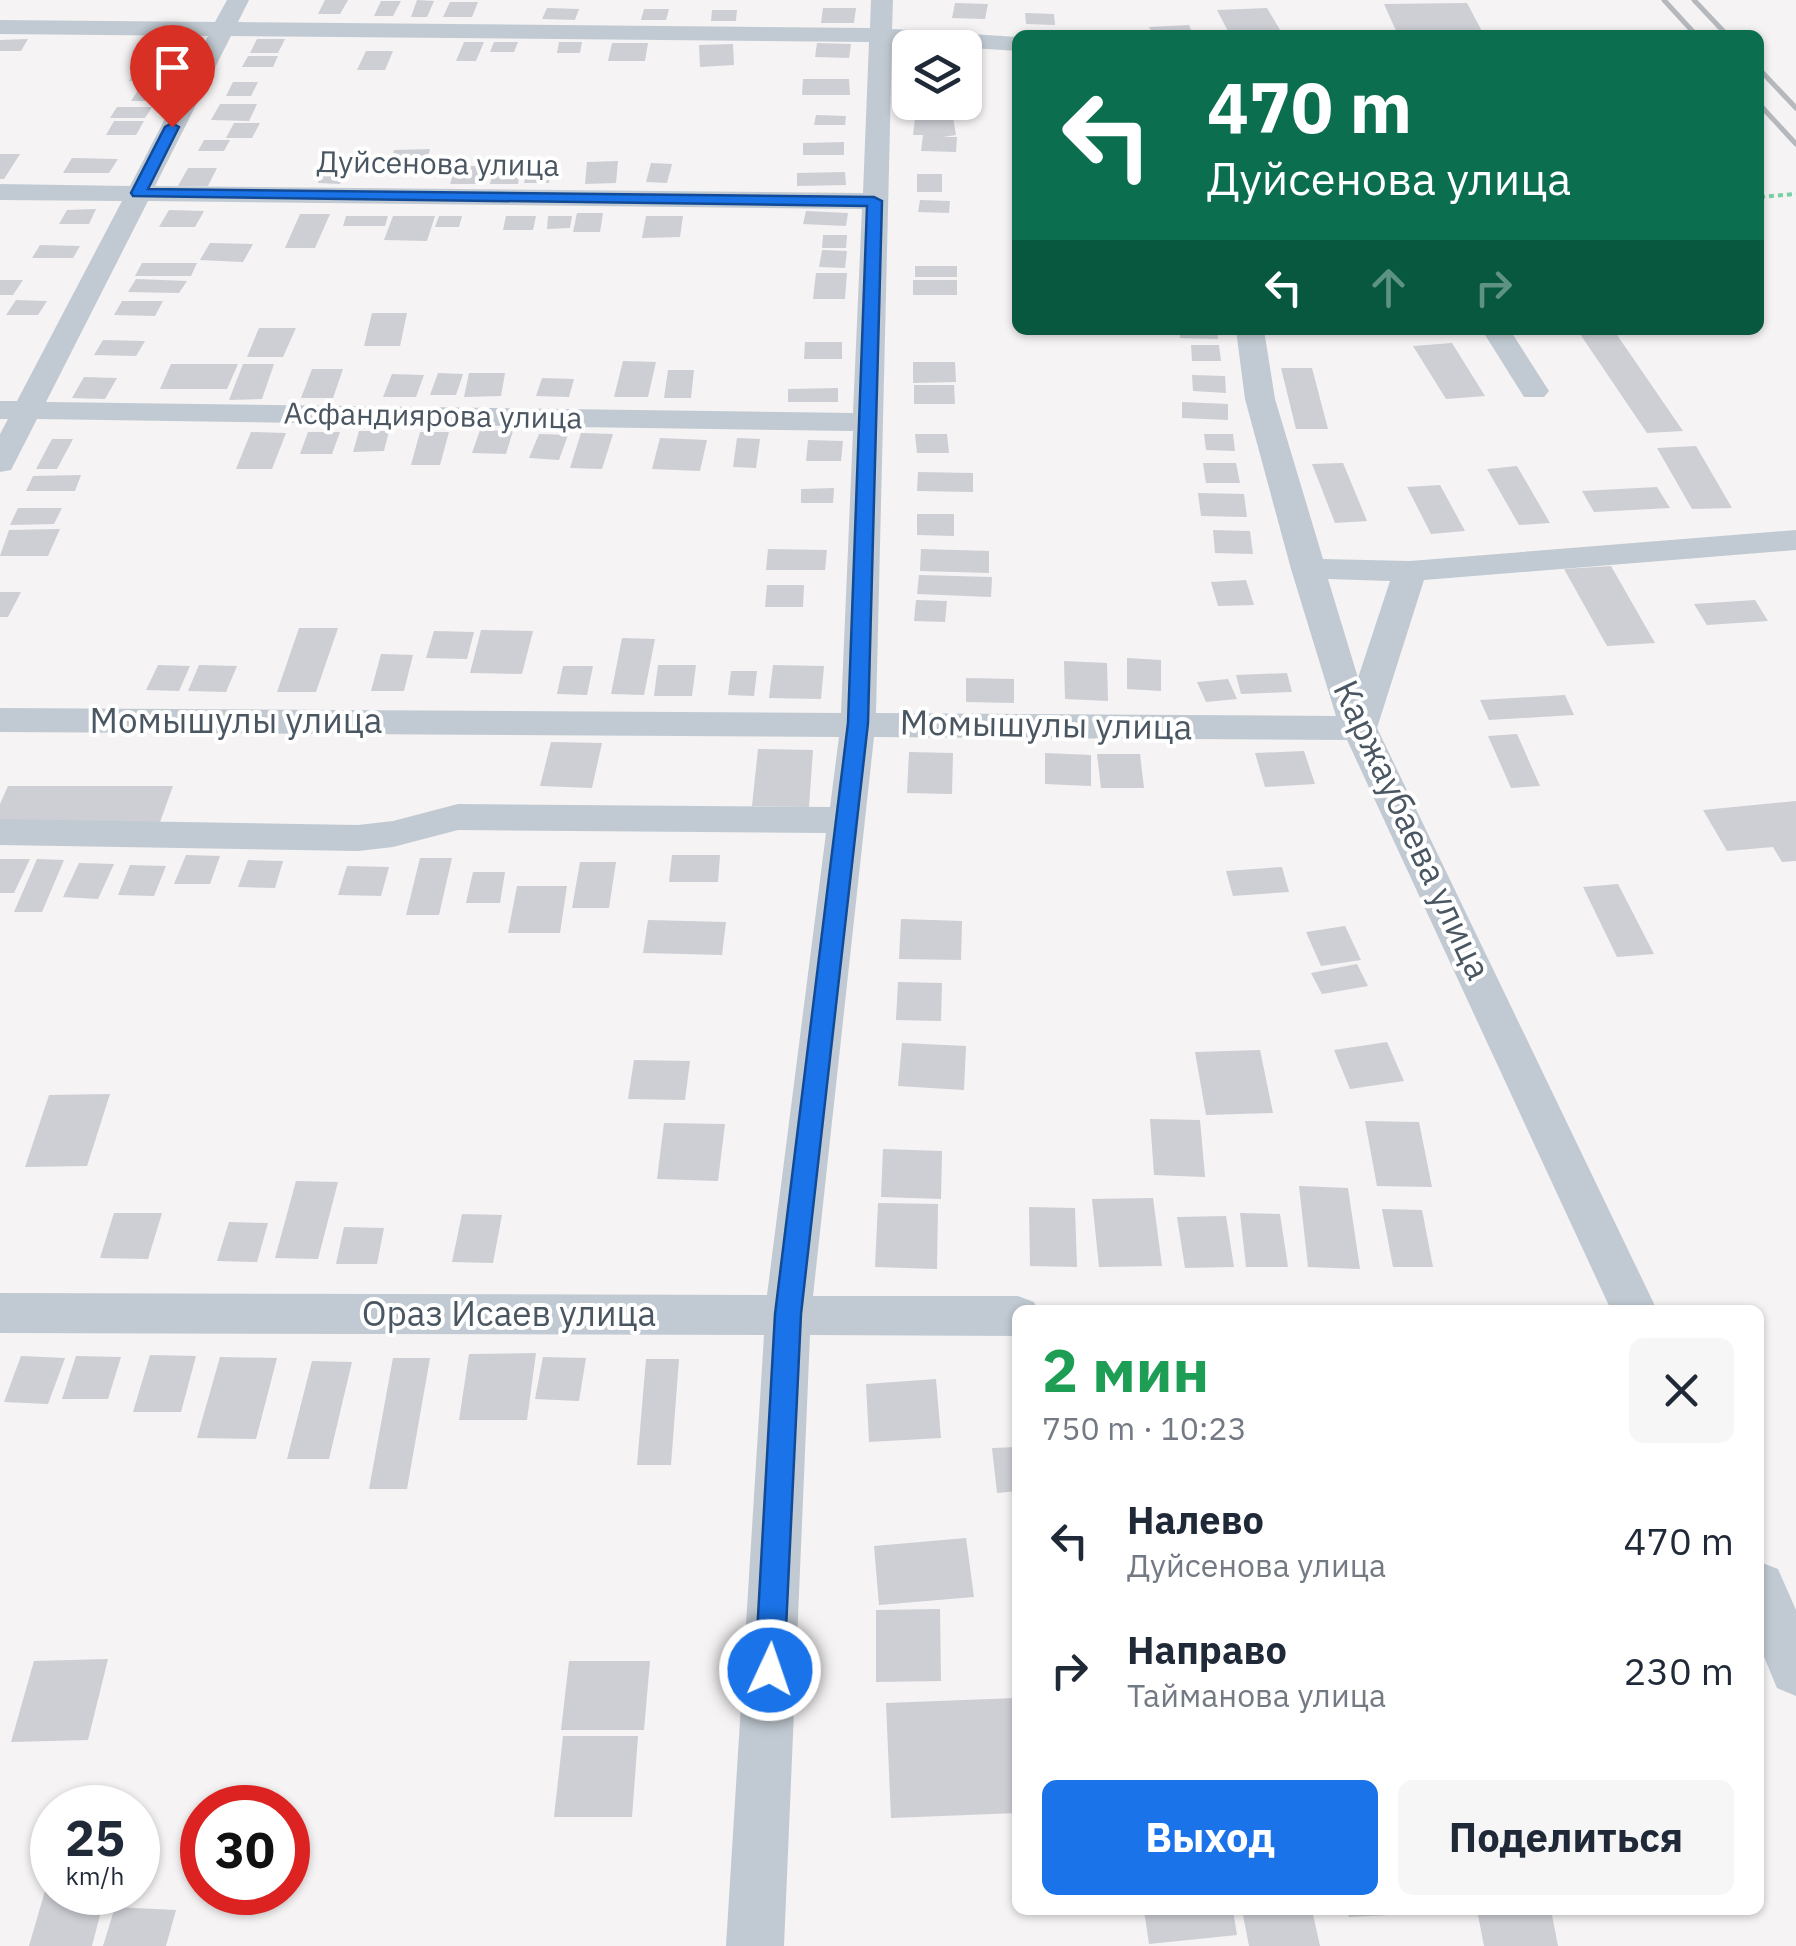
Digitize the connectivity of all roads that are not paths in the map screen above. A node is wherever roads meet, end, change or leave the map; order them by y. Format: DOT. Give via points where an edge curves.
graph roads {
  1 [pos="238,0"];
  2 [pos="881,17"];
  3 [pos="0,27"];
  4 [pos="223,29"];
  5 [pos="1012,43"];
  6 [pos="0,192"];
  7 [pos="138,193"];
  8 [pos="874,201"];
  9 [pos="1251,335"];
  10 [pos="1499,335"];
  11 [pos="1534,392"];
  12 [pos="14,410"];
  13 [pos="867,422"];
  14 [pos="0,463"];
  15 [pos="1796,540"];
  16 [pos="1308,568"];
  17 [pos="1410,571"];
  18 [pos="0,720"];
  19 [pos="858,723"];
  20 [pos="1359,728"];
  21 [pos="847,820"];
  22 [pos="0,832"];
  23 [pos="1632,1305"];
  24 [pos="0,1313"];
  25 [pos="788,1314"];
  26 [pos="1012,1316"];
  27 [pos="1764,1595"];
  28 [pos="1796,1670"];
  29 [pos="755,1946"];
  1 -- 4 [label="street"];
  2 -- 4 [label="street"];
  2 -- 5 [label="street"];
  2 -- 8 [label="street"];
  3 -- 4 [label="street"];
  4 -- 7 [label="street"];
  6 -- 7 [label="street, Дуйсенова улица"];
  7 -- 8 [label="street, Дуйсенова улица"];
  7 -- 12 [label="street"];
  8 -- 13 [label="street"];
  9 -- 16 [label="street, Каржаубаева улица" via="1260,400"];
  10 -- 11 [label="street"];
  12 -- 13 [label="street, Асфандиярова улица"];
  12 -- 14 [label="street"];
  13 -- 19 [label="street"];
  15 -- 17 [label="street"];
  16 -- 17 [label="street"];
  16 -- 20 [label="street, Каржаубаева улица"];
  17 -- 20 [label="street"];
  18 -- 19 [label="street, Момышулы улица"];
  19 -- 20 [label="street, Момышулы улица"];
  19 -- 21 [label="street"];
  20 -- 23 [label="street, Каржаубаева улица"];
  21 -- 22 [label="street" via="458,817 358,838"];
  21 -- 25 [label="street"];
  24 -- 25 [label="street, Ораз Исаев улица"];
  25 -- 26 [label="street, Ораз Исаев улица"];
  25 -- 29 [label="street"];
  27 -- 28 [label="street"];
}
